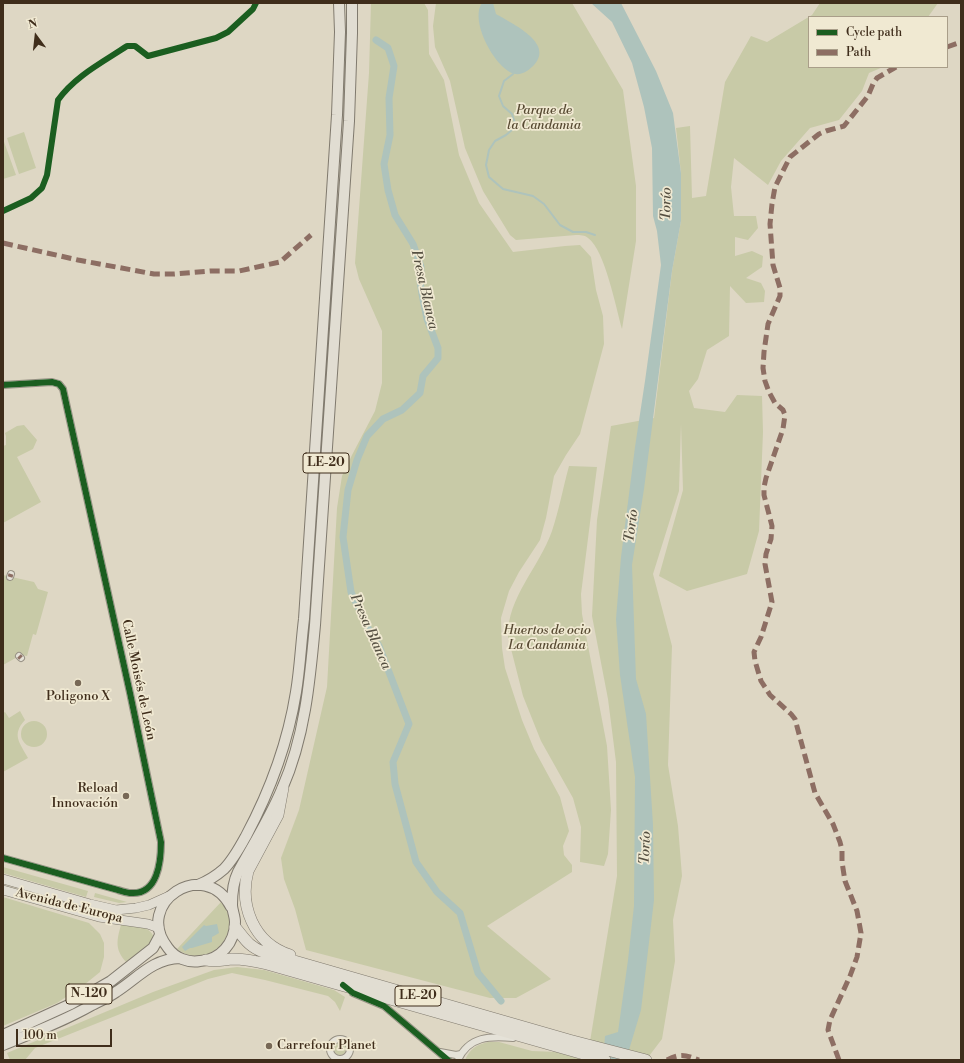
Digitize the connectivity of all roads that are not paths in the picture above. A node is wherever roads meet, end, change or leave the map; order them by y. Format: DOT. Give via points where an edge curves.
graph roads {
  1 [pos="339,3"];
  2 [pos="352,3"];
  3 [pos="3,385"];
  4 [pos="283,788"];
  5 [pos="3,858"];
  6 [pos="3,879"];
  7 [pos="198,885"];
  8 [pos="3,890"];
  9 [pos="169,896"];
  10 [pos="231,907"];
  11 [pos="235,927"];
  12 [pos="159,931"];
  13 [pos="180,958"];
  14 [pos="206,960"];
  15 [pos="313,967"];
  16 [pos="342,985"];
  17 [pos="3,1034"];
  18 [pos="534,1041"];
  19 [pos="568,1044"];
  20 [pos="3,1045"];
  21 [pos="439,1051"];
  22 [pos="459,1057"];
  23 [pos="448,1060"];
  24 [pos="605,1060"];
  25 [pos="646,1060"];
  1 -- 7 [label="highway, LE-20" via="337,115 304,619 296,691 283,747 256,818 225,868"];
  2 -- 4 [label="highway, LE-20" via="349,121 311,675 305,713"];
  3 -- 5 [label="street, Calle Moisés de León" via="52,382 59,384 63,389 133,707 161,842 161,857 152,883 145,890 136,893"];
  4 -- 10 [label="highway, LE-20" via="238,872"];
  4 -- 15 [label="highway" via="278,814 248,871 245,899 249,916 264,939"];
  6 -- 9 [label="main road, Avenida de Europa" via="116,910 149,905"];
  7 -- 9 [label="highway" via="183,887"];
  7 -- 10 [label="highway" via="216,890"];
  8 -- 12 [label="main road, Avenida de Europa" via="99,917 148,924"];
  9 -- 12 [label="highway" via="159,916"];
  10 -- 11 [label="highway"];
  11 -- 14 [label="highway" via="231,941 224,950"];
  11 -- 15 [label="highway, LE-20" via="253,948"];
  12 -- 13 [label="highway" via="164,944"];
  12 -- 17 [label="highway, N-120" via="157,944 111,981 71,1004"];
  13 -- 14 [label="highway" via="192,962"];
  13 -- 20 [label="highway, N-120" via="169,958 156,963 93,1005"];
  14 -- 16 [label="highway, LE-20" via="253,960"];
  15 -- 19 [label="highway, LE-20"];
  16 -- 18 [label="highway, LE-20"];
  16 -- 21 [label="street" via="353,993 384,1006"];
  18 -- 19 [label="highway, LE-20"];
  18 -- 22 [label="street" via="485,1037 470,1045"];
  19 -- 24 [label="highway, LE-20"];
  19 -- 25 [label="highway, LE-20"];
  21 -- 22 [label="street"];
  21 -- 23 [label="street"];
}
